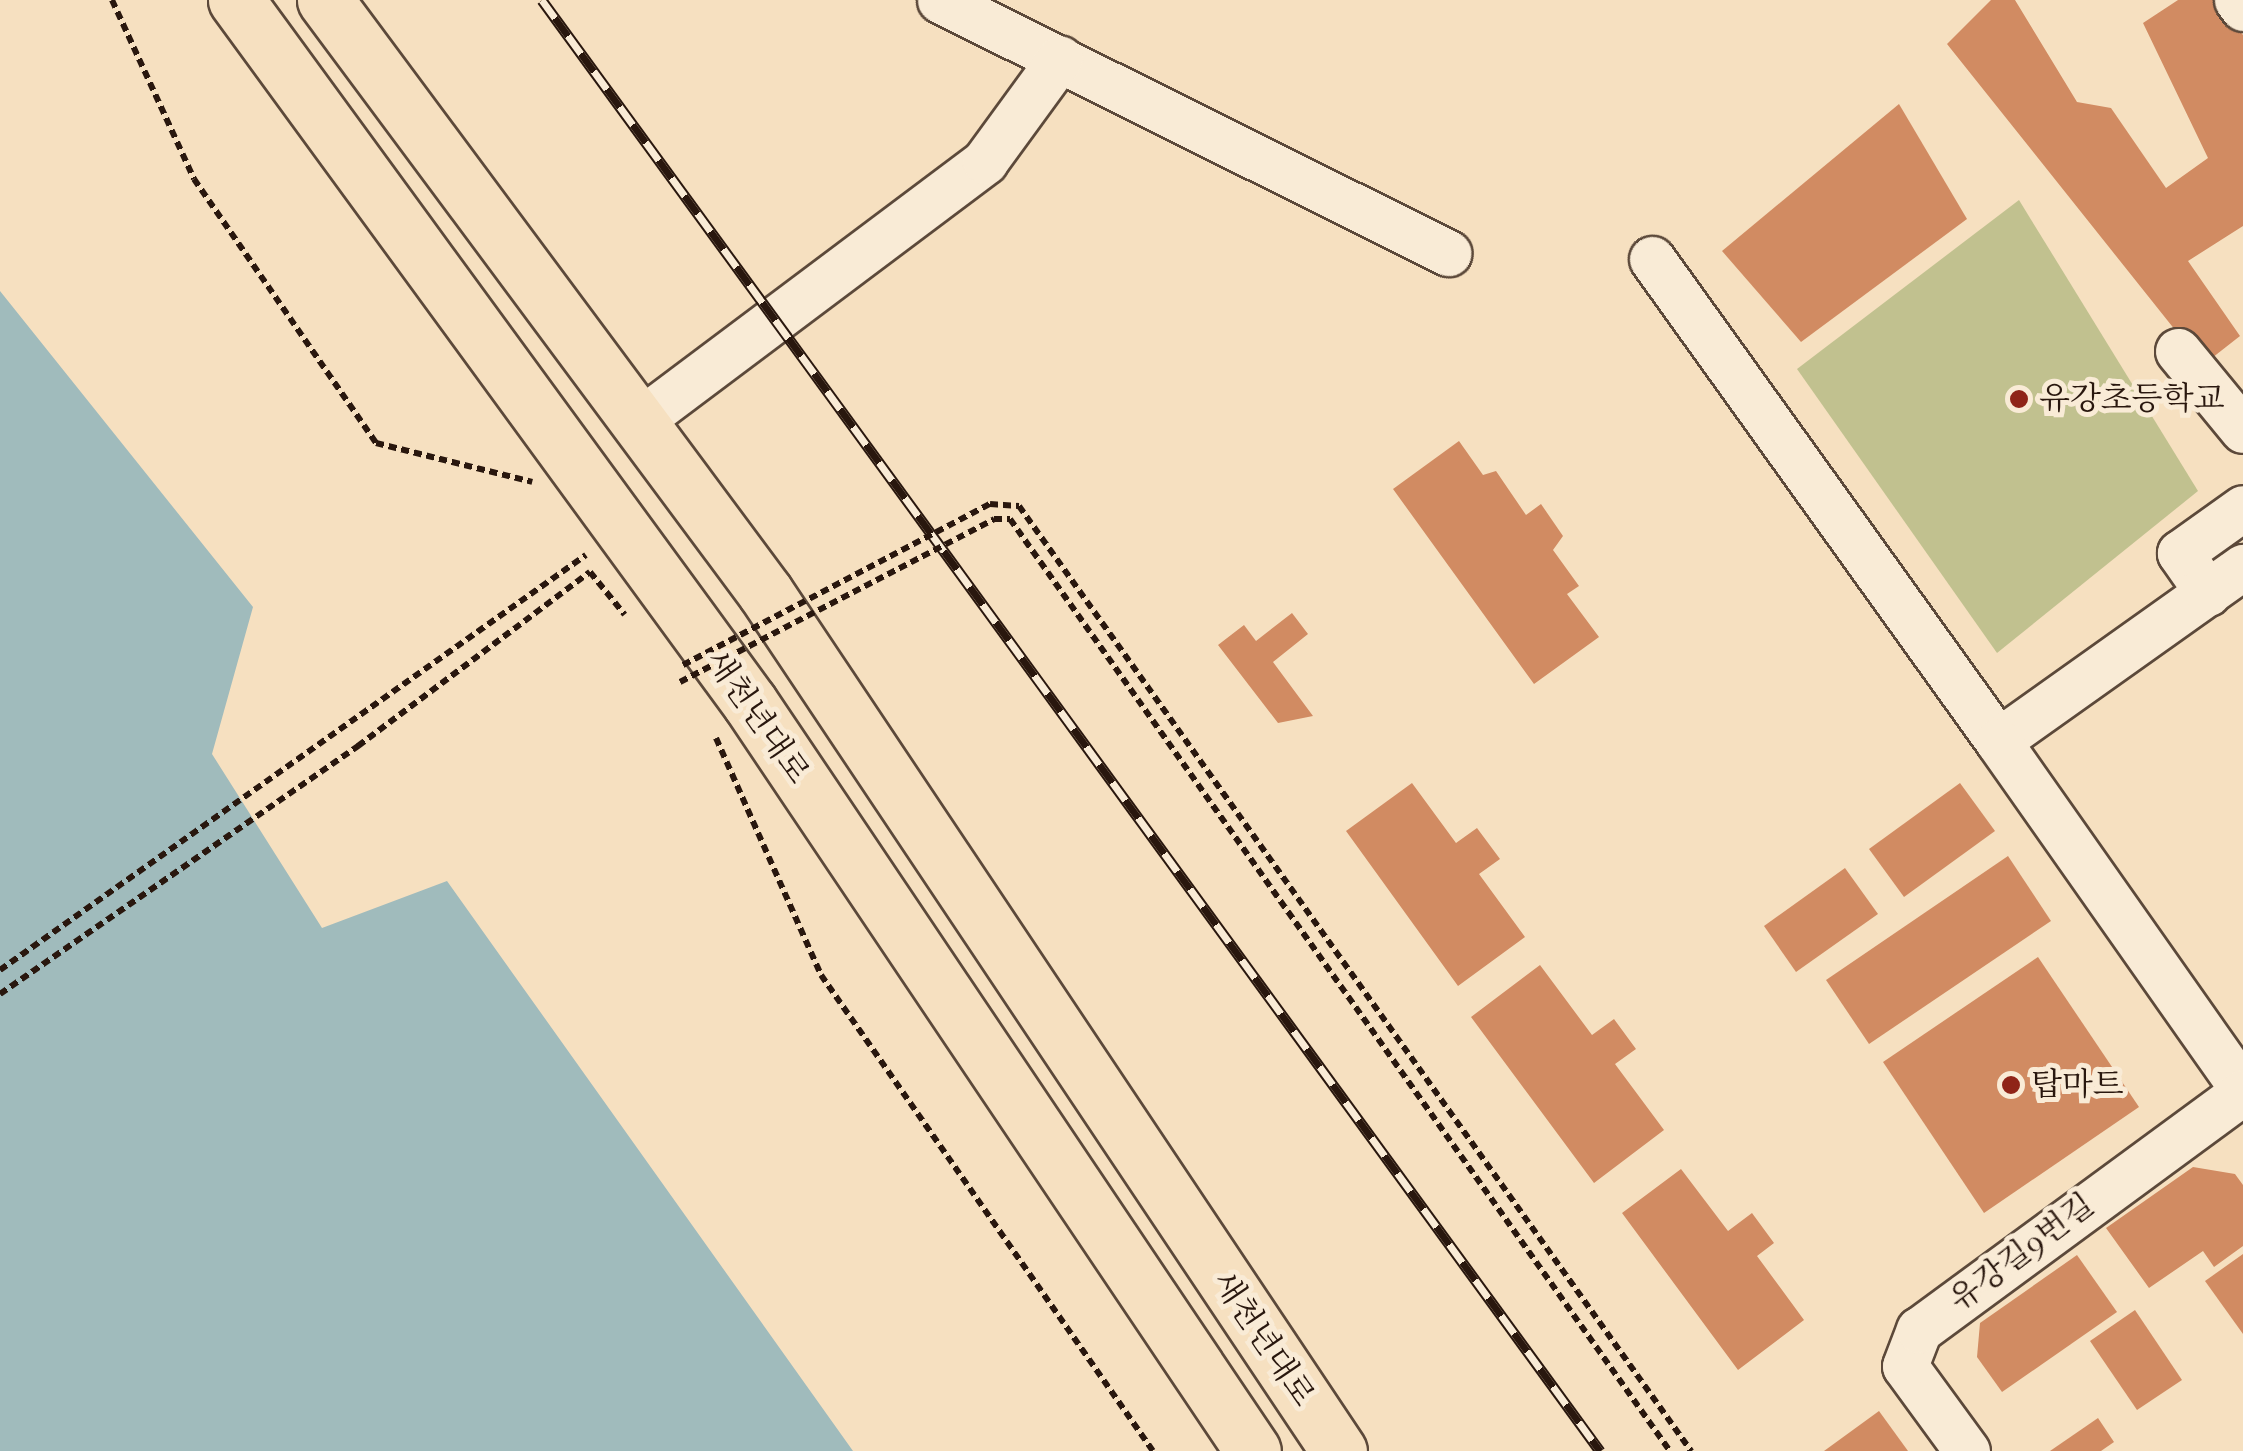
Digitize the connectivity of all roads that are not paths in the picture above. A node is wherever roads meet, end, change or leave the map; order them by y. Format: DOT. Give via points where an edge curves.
graph roads {
  1 [pos="236,0"];
  2 [pos="326,0"];
  3 [pos="940,0"];
  4 [pos="2237,0"];
  5 [pos="2243,8"];
  6 [pos="1007,14"];
  7 [pos="1060,58"];
  8 [pos="1448,253"];
  9 [pos="1652,259"];
  10 [pos="2178,351"];
  11 [pos="638,422"];
  12 [pos="2243,430"];
  13 [pos="2243,508"];
  14 [pos="2225,580"];
  15 [pos="1998,742"];
  16 [pos="2243,1090"];
  17 [pos="1253,1451"];
  18 [pos="1338,1451"];
  19 [pos="1967,1451"];
  1 -- 17 [label="highway, 새천년대로" via="750,703"];
  2 -- 11 [label="highway, 새천년대로"];
  3 -- 6 [label="street"];
  4 -- 5 [label="street"];
  6 -- 7 [label="street"];
  7 -- 8 [label="street"];
  7 -- 11 [label="street" via="986,161"];
  9 -- 15 [label="street"];
  10 -- 12 [label="street"];
  11 -- 18 [label="highway, 새천년대로" via="765,592"];
  13 -- 14 [label="street" via="2180,553"];
  14 -- 15 [label="street"];
  15 -- 16 [label="street"];
  16 -- 19 [label="street, 유강길9번길" via="1918,1330 1908,1373"];
}
